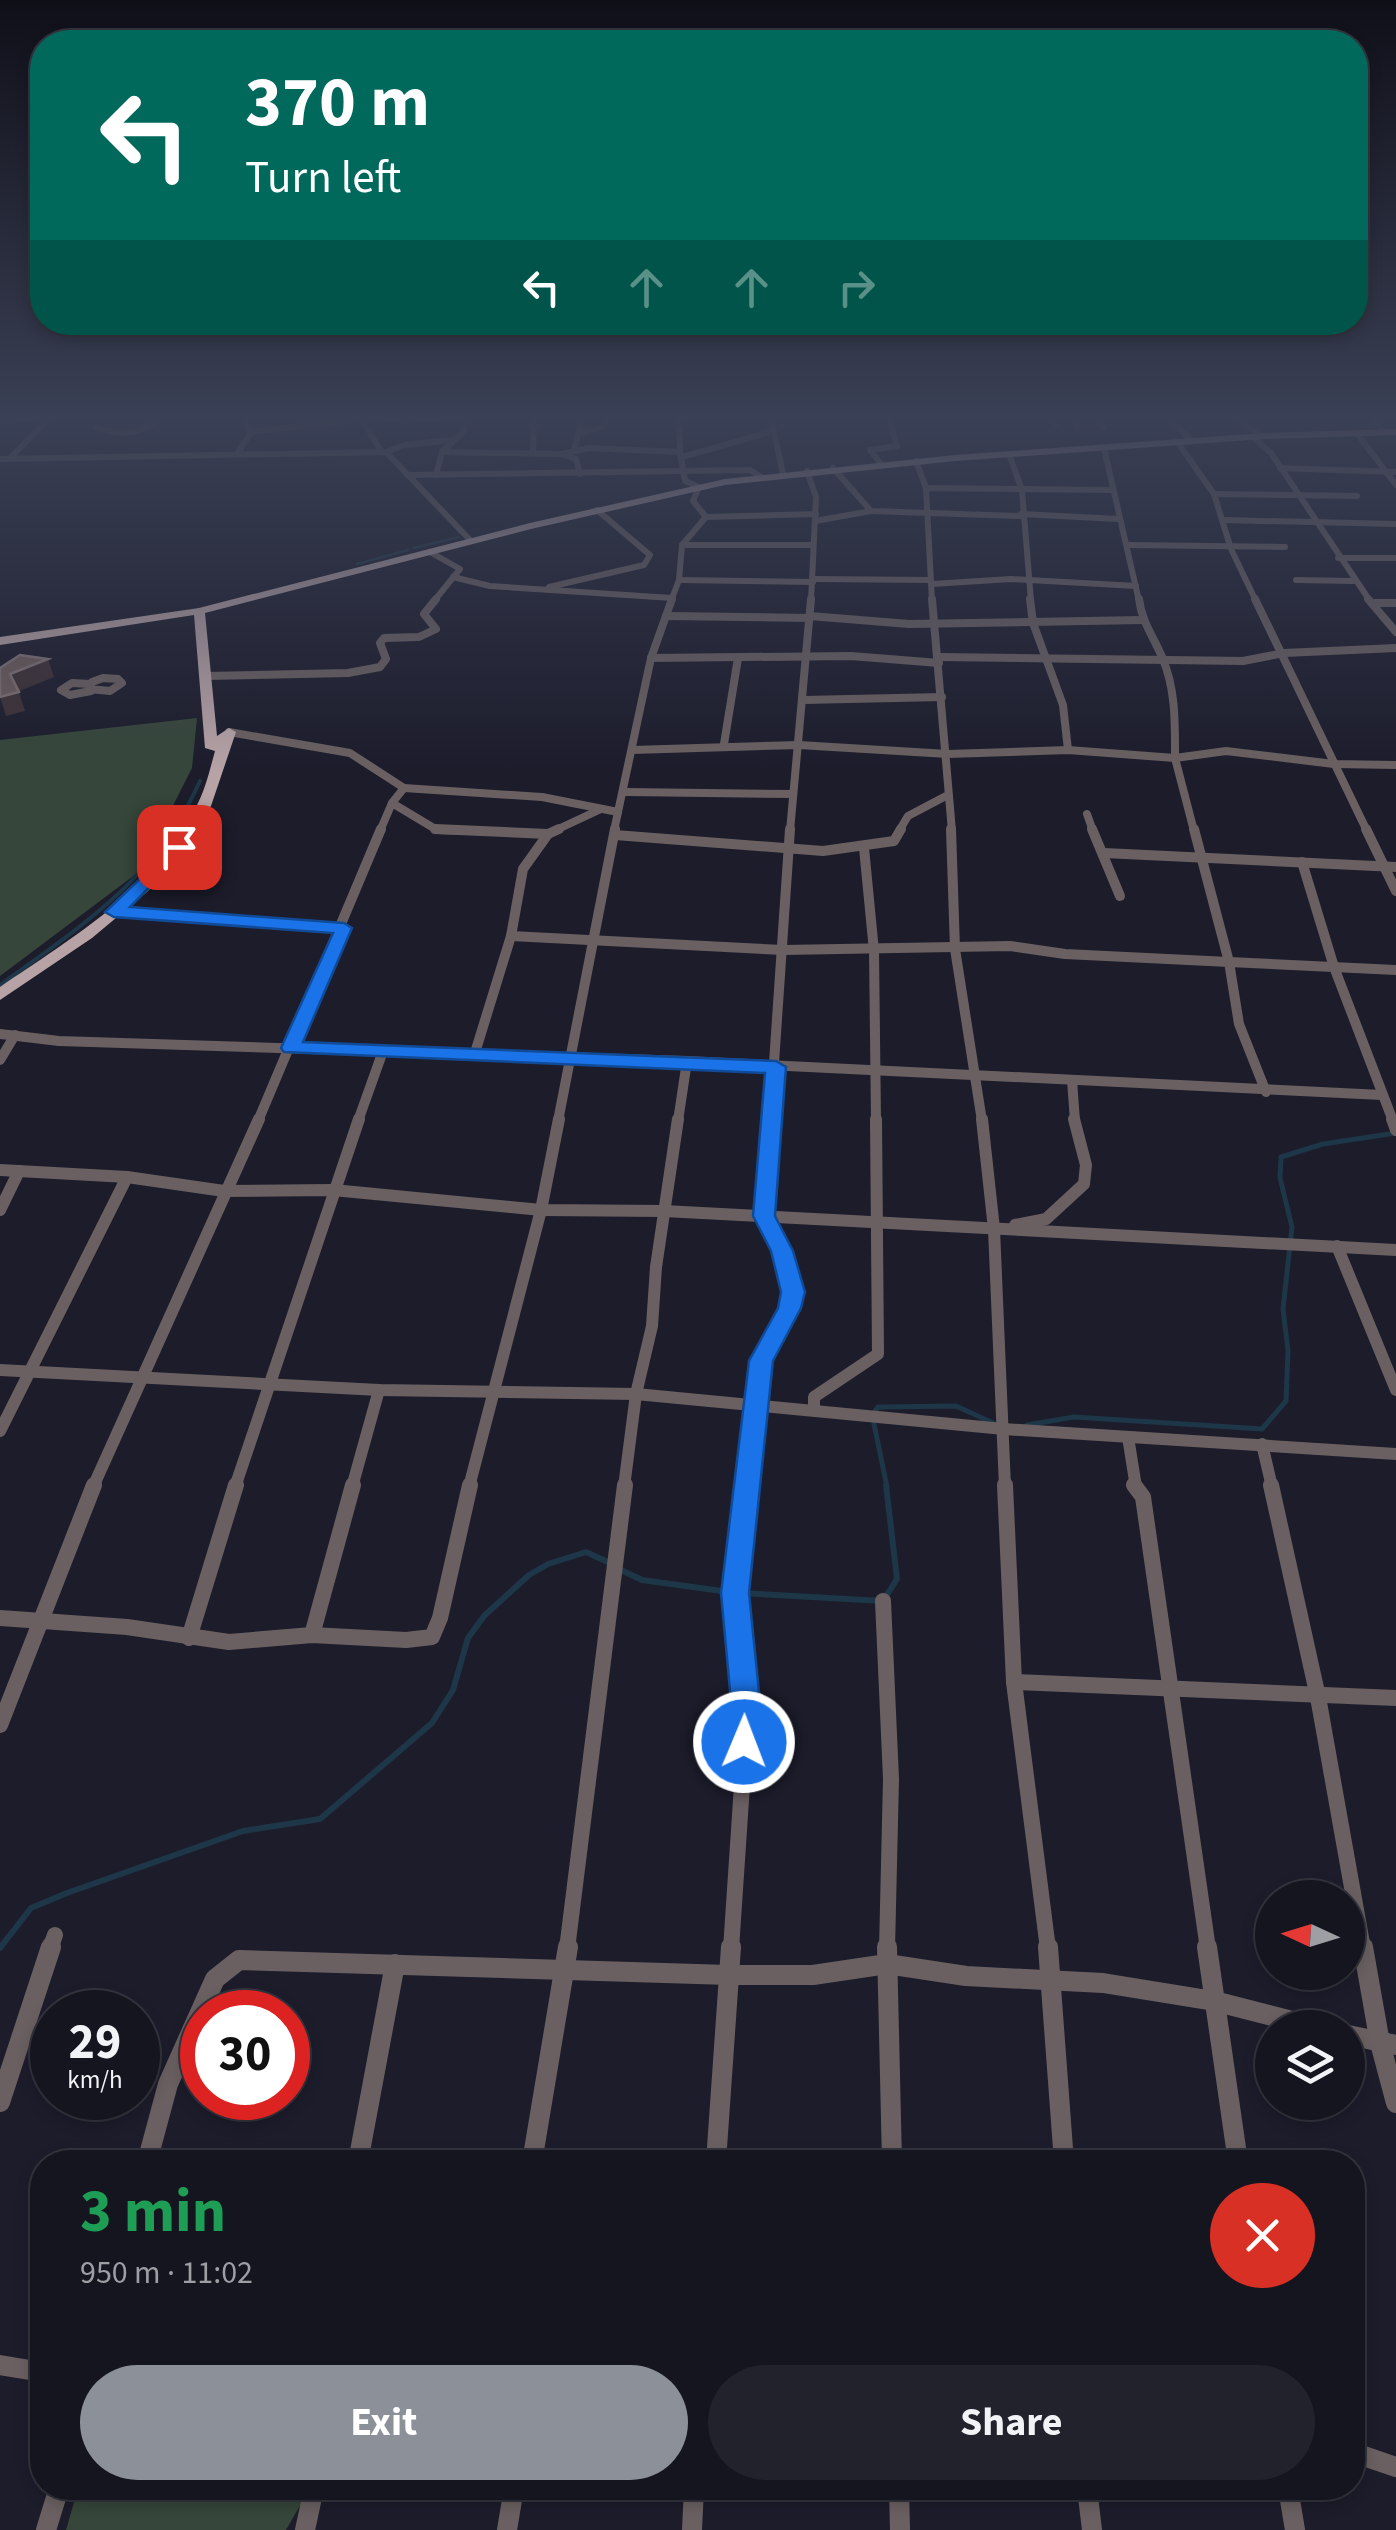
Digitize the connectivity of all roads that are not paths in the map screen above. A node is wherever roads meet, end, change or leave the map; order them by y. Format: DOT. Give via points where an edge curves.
graph roads {
  1 [pos="467,535"];
  2 [pos="493,535"];
  3 [pos="629,535"];
  4 [pos="690,535"];
  5 [pos="814,535"];
  6 [pos="929,535"];
  7 [pos="1023,535"];
  8 [pos="1125,535"];
  9 [pos="1228,535"];
  10 [pos="1324,535"];
  11 [pos="472,540"];
  12 [pos="682,545"];
  13 [pos="813,545"];
  14 [pos="1128,545"];
  15 [pos="1285,547"];
  16 [pos="1232,549"];
  17 [pos="430,552"];
  18 [pos="1338,558"];
  19 [pos="1396,558"];
  20 [pos="452,577"];
  21 [pos="1028,579"];
  22 [pos="678,580"];
  23 [pos="813,580"];
  24 [pos="1296,580"];
  25 [pos="1353,581"];
  26 [pos="932,582"];
  27 [pos="1136,586"];
  28 [pos="536,590"];
  29 [pos="672,598"];
  30 [pos="1373,603"];
  31 [pos="1396,603"];
  32 [pos="199,611"];
  33 [pos="666,616"];
  34 [pos="810,617"];
  35 [pos="1142,620"];
  36 [pos="933,623"];
  37 [pos="1033,623"];
  38 [pos="1396,632"];
  39 [pos="0,641"];
  40 [pos="1396,648"];
  41 [pos="1284,653"];
  42 [pos="651,658"];
  43 [pos="738,658"];
  44 [pos="808,658"];
  45 [pos="1162,658"];
  46 [pos="938,660"];
  47 [pos="1046,661"];
  48 [pos="206,676"];
  49 [pos="942,696"];
  50 [pos="802,700"];
  51 [pos="229,732"];
  52 [pos="724,744"];
  53 [pos="799,745"];
  54 [pos="632,750"];
  55 [pos="1068,750"];
  56 [pos="948,754"];
  57 [pos="1175,758"];
  58 [pos="1334,764"];
  59 [pos="1396,765"];
  60 [pos="404,788"];
  61 [pos="626,792"];
  62 [pos="793,794"];
  63 [pos="946,796"];
  64 [pos="392,803"];
  65 [pos="601,809"];
  66 [pos="618,812"];
  67 [pos="1087,814"];
  68 [pos="548,834"];
  69 [pos="615,835"];
  70 [pos="864,848"];
  71 [pos="791,849"];
  72 [pos="1104,853"];
  73 [pos="1203,858"];
  74 [pos="1302,862"];
  75 [pos="1391,867"];
  76 [pos="1396,891"];
  77 [pos="1120,896"];
  78 [pos="114,912"];
  79 [pos="344,928"];
  80 [pos="511,936"];
  81 [pos="595,939"];
  82 [pos="955,949"];
  83 [pos="783,950"];
  84 [pos="874,950"];
  85 [pos="1228,962"];
  86 [pos="1334,967"];
  87 [pos="1396,970"];
  88 [pos="0,995"];
  89 [pos="0,1034"];
  90 [pos="15,1036"];
  91 [pos="291,1048"];
  92 [pos="383,1051"];
  93 [pos="474,1056"];
  94 [pos="568,1059"];
  95 [pos="0,1060"];
  96 [pos="687,1061"];
  97 [pos="776,1067"];
  98 [pos="874,1073"];
  99 [pos="977,1077"];
  100 [pos="1072,1080"];
  101 [pos="1266,1092"];
  102 [pos="1382,1095"];
  103 [pos="1396,1130"];
  104 [pos="0,1170"];
  105 [pos="18,1171"];
  106 [pos="127,1177"];
  107 [pos="333,1190"];
  108 [pos="224,1191"];
  109 [pos="0,1210"];
  110 [pos="541,1210"];
  111 [pos="664,1211"];
  112 [pos="764,1216"];
  113 [pos="876,1222"];
  114 [pos="999,1230"];
  115 [pos="1337,1246"];
  116 [pos="1396,1250"];
  117 [pos="0,1370"];
  118 [pos="29,1372"];
  119 [pos="139,1379"];
  120 [pos="267,1384"];
  121 [pos="379,1390"];
  122 [pos="1396,1390"];
  123 [pos="492,1393"];
  124 [pos="636,1394"];
  125 [pos="758,1403"];
  126 [pos="814,1410"];
  127 [pos="1004,1428"];
  128 [pos="0,1431"];
  129 [pos="1128,1437"];
  130 [pos="1262,1444"];
  131 [pos="1396,1454"];
  132 [pos="883,1601"];
  133 [pos="0,1618"];
  134 [pos="40,1620"];
  135 [pos="312,1635"];
  136 [pos="189,1638"];
  137 [pos="1014,1682"];
  138 [pos="1171,1687"];
  139 [pos="1318,1698"];
  140 [pos="1396,1698"];
  141 [pos="0,1725"];
  142 [pos="56,1935"];
  143 [pos="396,1964"];
  144 [pos="887,1964"];
  145 [pos="565,1969"];
  146 [pos="730,1975"];
  147 [pos="1052,1982"];
  148 [pos="1214,2001"];
  149 [pos="1255,2012"];
  150 [pos="1388,2044"];
  151 [pos="0,2102"];
  152 [pos="1396,2103"];
  153 [pos="151,2150"];
  154 [pos="360,2150"];
  155 [pos="534,2150"];
  156 [pos="717,2150"];
  157 [pos="892,2150"];
  158 [pos="1063,2150"];
  159 [pos="1236,2150"];
  160 [pos="0,2364"];
  161 [pos="30,2370"];
  162 [pos="1365,2456"];
  163 [pos="1396,2467"];
  164 [pos="55,2500"];
  165 [pos="311,2500"];
  166 [pos="512,2500"];
  167 [pos="693,2500"];
  168 [pos="899,2500"];
  169 [pos="1088,2500"];
  170 [pos="1290,2500"];
  171 [pos="46,2530"];
  172 [pos="305,2530"];
  173 [pos="507,2530"];
  174 [pos="692,2530"];
  175 [pos="900,2530"];
  176 [pos="1092,2530"];
  177 [pos="1295,2530"];
  1 -- 11 [label="street"];
  2 -- 11 [label="main road"];
  3 -- 28 [label="street" via="650,556 644,565"];
  4 -- 12 [label="street"];
  5 -- 13 [label="street"];
  6 -- 26 [label="street"];
  7 -- 21 [label="street"];
  8 -- 14 [label="street"];
  9 -- 16 [label="street"];
  10 -- 18 [label="street"];
  11 -- 17 [label="main road"];
  12 -- 13 [label="street"];
  12 -- 22 [label="street"];
  13 -- 23 [label="street"];
  14 -- 16 [label="street"];
  14 -- 27 [label="street"];
  15 -- 16 [label="street"];
  16 -- 41 [label="street"];
  17 -- 20 [label="street" via="460,569"];
  17 -- 32 [label="main road"];
  18 -- 19 [label="street"];
  18 -- 25 [label="street"];
  20 -- 28 [label="street"];
  20 -- 48 [label="street" via="424,614 434,631 384,638 380,667"];
  21 -- 26 [label="street"];
  21 -- 27 [label="street"];
  21 -- 37 [label="street"];
  22 -- 23 [label="street"];
  22 -- 29 [label="street"];
  23 -- 26 [label="street"];
  23 -- 34 [label="street"];
  24 -- 25 [label="street"];
  25 -- 30 [label="street"];
  26 -- 36 [label="street"];
  27 -- 35 [label="street"];
  28 -- 29 [label="street"];
  29 -- 33 [label="street"];
  30 -- 31 [label="street"];
  30 -- 38 [label="street"];
  32 -- 39 [label="main road"];
  32 -- 48 [label="main road"];
  33 -- 34 [label="street"];
  33 -- 42 [label="street"];
  34 -- 36 [label="street"];
  34 -- 44 [label="street"];
  35 -- 37 [label="street"];
  35 -- 45 [label="street"];
  36 -- 37 [label="street"];
  36 -- 46 [label="street"];
  37 -- 47 [label="street"];
  40 -- 41 [label="street"];
  41 -- 45 [label="street" via="1243,661"];
  41 -- 58 [label="street"];
  42 -- 43 [label="street"];
  42 -- 54 [label="street"];
  43 -- 44 [label="street"];
  43 -- 52 [label="street"];
  44 -- 46 [label="street"];
  44 -- 50 [label="street"];
  45 -- 47 [label="street"];
  45 -- 57 [label="street" via="1175,706"];
  46 -- 47 [label="street"];
  46 -- 49 [label="street"];
  47 -- 55 [label="street" via="1063,705"];
  48 -- 51 [label="main road" via="212,748"];
  49 -- 50 [label="street"];
  49 -- 56 [label="street"];
  50 -- 53 [label="street"];
  51 -- 60 [label="street" via="350,752"];
  51 -- 78 [label="main road" via="192,828"];
  52 -- 53 [label="street"];
  52 -- 54 [label="street"];
  53 -- 56 [label="street"];
  53 -- 62 [label="street"];
  54 -- 66 [label="street"];
  55 -- 56 [label="street"];
  55 -- 57 [label="street"];
  56 -- 63 [label="street"];
  57 -- 58 [label="street" via="1226,751"];
  57 -- 73 [label="street"];
  58 -- 59 [label="street"];
  58 -- 75 [label="street"];
  60 -- 64 [label="street"];
  60 -- 65 [label="street" via="542,797"];
  61 -- 62 [label="street"];
  62 -- 71 [label="street"];
  63 -- 70 [label="street" via="908,816 894,841"];
  63 -- 82 [label="street" via="954,844"];
  64 -- 68 [label="street" via="437,830"];
  64 -- 79 [label="street"];
  65 -- 66 [label="street"];
  65 -- 68 [label="street"];
  66 -- 69 [label="street"];
  67 -- 72 [label="street"];
  68 -- 80 [label="street" via="524,869"];
  69 -- 71 [label="street"];
  69 -- 81 [label="street"];
  70 -- 71 [label="street"];
  70 -- 84 [label="street"];
  71 -- 83 [label="street"];
  72 -- 73 [label="street"];
  72 -- 77 [label="street"];
  73 -- 74 [label="street"];
  73 -- 85 [label="street"];
  74 -- 75 [label="street"];
  74 -- 86 [label="street"];
  75 -- 76 [label="street"];
  78 -- 79 [label="street"];
  78 -- 88 [label="main road"];
  79 -- 91 [label="street"];
  80 -- 81 [label="street"];
  80 -- 93 [label="street"];
  81 -- 83 [label="street"];
  81 -- 94 [label="street"];
  82 -- 84 [label="street"];
  82 -- 85 [label="street" via="1010,946"];
  82 -- 99 [label="street"];
  83 -- 84 [label="street"];
  83 -- 97 [label="street"];
  84 -- 98 [label="street"];
  85 -- 86 [label="street"];
  85 -- 101 [label="street" via="1239,1024"];
  86 -- 87 [label="street"];
  86 -- 102 [label="street"];
  89 -- 90 [label="street"];
  90 -- 91 [label="street"];
  90 -- 95 [label="street"];
  91 -- 92 [label="street"];
  91 -- 108 [label="street"];
  92 -- 93 [label="street"];
  92 -- 107 [label="street"];
  93 -- 94 [label="street"];
  94 -- 96 [label="street"];
  94 -- 110 [label="street"];
  96 -- 97 [label="street"];
  96 -- 111 [label="street"];
  97 -- 98 [label="street"];
  97 -- 112 [label="street"];
  98 -- 99 [label="street"];
  98 -- 113 [label="street"];
  99 -- 100 [label="street"];
  99 -- 114 [label="street"];
  100 -- 101 [label="street"];
  100 -- 114 [label="street" via="1084,1184 1046,1218"];
  101 -- 102 [label="street"];
  102 -- 103 [label="street"];
  104 -- 105 [label="street"];
  105 -- 106 [label="street"];
  105 -- 109 [label="street"];
  106 -- 108 [label="street"];
  106 -- 118 [label="street"];
  107 -- 108 [label="street"];
  107 -- 110 [label="street"];
  107 -- 120 [label="street"];
  108 -- 119 [label="street"];
  110 -- 111 [label="street"];
  110 -- 123 [label="street"];
  111 -- 112 [label="street"];
  111 -- 124 [label="street" via="652,1326"];
  112 -- 113 [label="street"];
  112 -- 125 [label="street" via="793,1292 761,1361"];
  113 -- 114 [label="street"];
  113 -- 126 [label="street" via="878,1354 852,1377 826,1386 814,1397"];
  114 -- 115 [label="street"];
  114 -- 127 [label="street"];
  115 -- 116 [label="street"];
  115 -- 122 [label="street"];
  117 -- 118 [label="street"];
  118 -- 119 [label="street"];
  118 -- 128 [label="street"];
  119 -- 120 [label="street"];
  119 -- 134 [label="street"];
  120 -- 121 [label="street"];
  120 -- 136 [label="street"];
  121 -- 123 [label="street"];
  121 -- 135 [label="street"];
  123 -- 124 [label="street"];
  123 -- 135 [label="street" via="436,1632 406,1640"];
  124 -- 125 [label="street"];
  124 -- 145 [label="street"];
  125 -- 126 [label="street"];
  125 -- 146 [label="street" via="735,1593 746,1712"];
  126 -- 127 [label="street"];
  127 -- 129 [label="street"];
  127 -- 137 [label="street"];
  129 -- 130 [label="street"];
  129 -- 138 [label="street"];
  130 -- 131 [label="street"];
  130 -- 139 [label="street"];
  132 -- 144 [label="street" via="891,1779"];
  133 -- 134 [label="street"];
  134 -- 136 [label="street"];
  134 -- 141 [label="street"];
  135 -- 136 [label="street" via="243,1642"];
  137 -- 138 [label="street"];
  137 -- 147 [label="street"];
  138 -- 139 [label="street"];
  138 -- 148 [label="street"];
  139 -- 140 [label="street"];
  139 -- 150 [label="street"];
  142 -- 151 [label="street"];
  143 -- 145 [label="street"];
  143 -- 153 [label="street" via="239,1960 215,1979 168,2084"];
  143 -- 154 [label="street"];
  144 -- 146 [label="street" via="813,1975"];
  144 -- 147 [label="street"];
  144 -- 157 [label="street"];
  145 -- 146 [label="street"];
  145 -- 155 [label="street"];
  146 -- 156 [label="street"];
  147 -- 148 [label="street"];
  147 -- 158 [label="street"];
  148 -- 149 [label="street"];
  148 -- 159 [label="street"];
  150 -- 152 [label="street"];
  160 -- 161 [label="street"];
  162 -- 163 [label="street"];
  164 -- 171 [label="street"];
  165 -- 172 [label="street"];
  166 -- 173 [label="street"];
  167 -- 174 [label="street"];
  168 -- 175 [label="street"];
  169 -- 176 [label="street"];
  170 -- 177 [label="street"];
}
